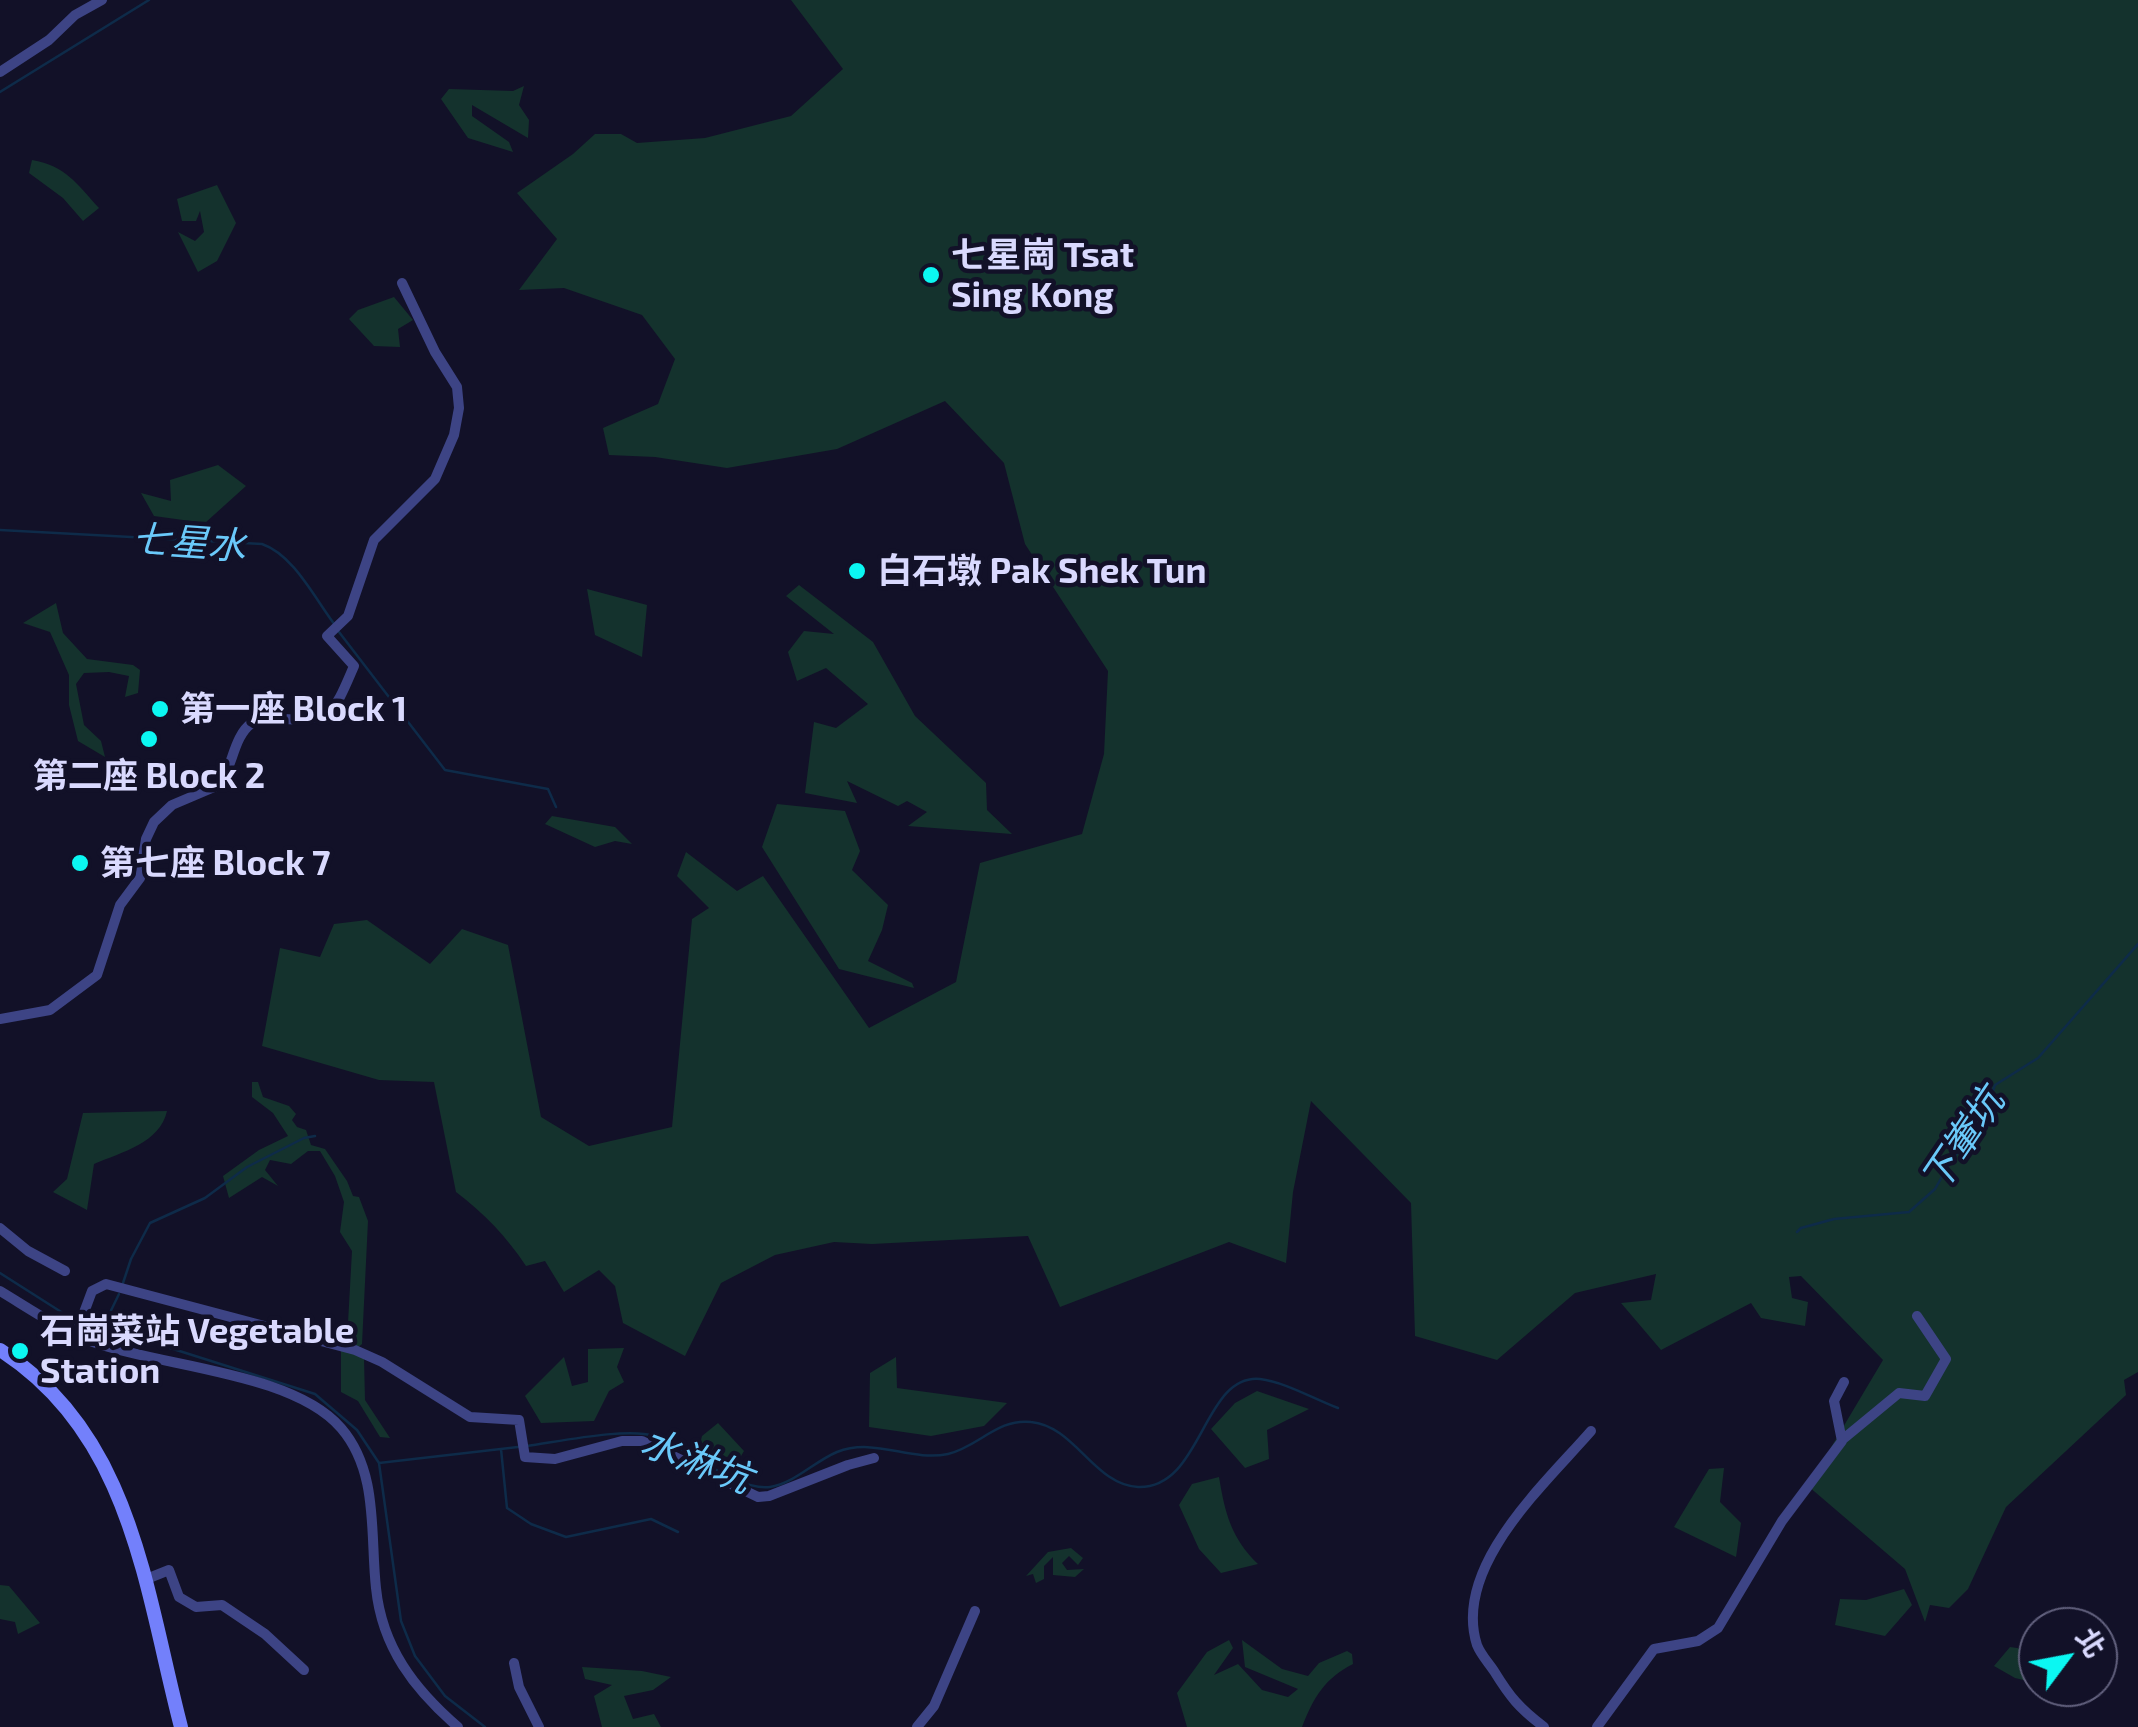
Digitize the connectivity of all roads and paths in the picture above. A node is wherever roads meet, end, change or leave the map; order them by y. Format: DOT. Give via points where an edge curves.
graph roads {
  1 [pos="102,0"];
  2 [pos="0,72"];
  3 [pos="402,283"];
  4 [pos="0,1019"];
  5 [pos="0,1228"];
  6 [pos="65,1271"];
  7 [pos="0,1291"];
  8 [pos="1917,1316"];
  9 [pos="77,1331"];
  10 [pos="0,1350"];
  11 [pos="1844,1382"];
  12 [pos="1590,1431"];
  13 [pos="1842,1441"];
  14 [pos="874,1458"];
  15 [pos="144,1580"];
  16 [pos="975,1611"];
  17 [pos="514,1664"];
  18 [pos="304,1670"];
  19 [pos="181,1727"];
  20 [pos="458,1727"];
  21 [pos="538,1727"];
  22 [pos="917,1727"];
  23 [pos="1544,1727"];
  24 [pos="1598,1727"];
  1 -- 2 [label="street"];
  3 -- 4 [label="street" via="457,387 459,408 436,479 374,540 342,623 327,636 354,666 332,710 310,720 266,718 246,729 219,785 172,805 154,822 142,874 120,905 97,976 50,1010"];
  5 -- 6 [label="street"];
  7 -- 9 [label="street"];
  8 -- 13 [label="street" via="1946,1359 1925,1396 1900,1393"];
  9 -- 14 [label="street" via="92,1291 106,1284 380,1360 470,1417 520,1420 525,1457 555,1459 642,1441 758,1497"];
  9 -- 20 [label="street" via="104,1346 282,1390 341,1428 365,1471 376,1588 388,1636 421,1694"];
  10 -- 15 [label="main road" via="50,1390 98,1452 121,1499"];
  11 -- 13 [label="street" via="1834,1402"];
  12 -- 23 [label="street" via="1506,1531 1475,1597 1479,1650 1514,1704"];
  13 -- 24 [label="street" via="1782,1521 1722,1624 1702,1640 1654,1650"];
  15 -- 18 [label="street" via="169,1570 180,1597 196,1607 222,1605"];
  15 -- 19 [label="main road"];
  16 -- 22 [label="street" via="936,1701"];
  17 -- 21 [label="street"];
}
